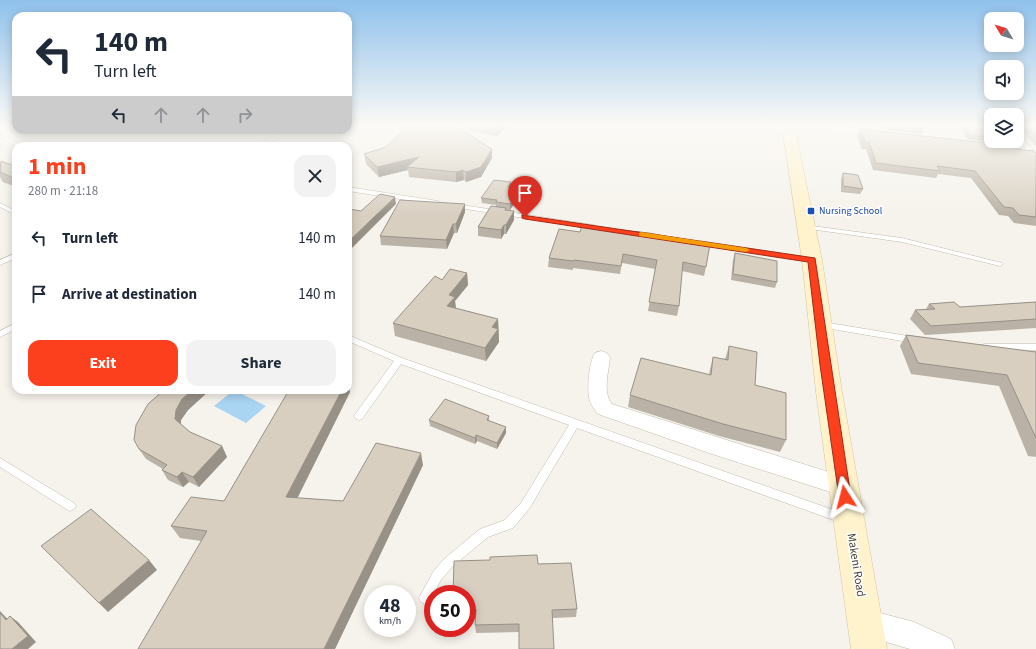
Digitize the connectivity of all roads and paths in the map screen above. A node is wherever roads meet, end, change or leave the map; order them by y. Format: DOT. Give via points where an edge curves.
graph roads {
  1 [pos="797,155"];
  2 [pos="12,165"];
  3 [pos="0,173"];
  4 [pos="352,190"];
  5 [pos="443,204"];
  6 [pos="0,205"];
  7 [pos="450,205"];
  8 [pos="12,210"];
  9 [pos="806,227"];
  10 [pos="599,228"];
  11 [pos="696,243"];
  12 [pos="12,257"];
  13 [pos="812,260"];
  14 [pos="0,263"];
  15 [pos="1000,264"];
  16 [pos="820,325"];
  17 [pos="12,328"];
  18 [pos="0,334"];
  19 [pos="352,340"];
  20 [pos="926,342"];
  21 [pos="974,347"];
  22 [pos="1036,347"];
  23 [pos="601,357"];
  24 [pos="399,360"];
  25 [pos="359,416"];
  26 [pos="575,423"];
  27 [pos="0,462"];
  28 [pos="843,486"];
  29 [pos="70,506"];
  30 [pos="848,521"];
  31 [pos="432,585"];
  32 [pos="867,636"];
  33 [pos="941,649"];
  1 -- 9 [label="main road, Makeni Road"];
  2 -- 3 [label="lane"];
  4 -- 5 [label="lane"];
  6 -- 8 [label="lane"];
  7 -- 10 [label="lane"];
  9 -- 13 [label="main road, Makeni Road"];
  9 -- 15 [label="lane" via="902,240"];
  11 -- 13 [label="lane"];
  12 -- 14 [label="lane"];
  13 -- 16 [label="main road, Makeni Road"];
  16 -- 20 [label="lane"];
  16 -- 28 [label="main road, Makeni Road"];
  17 -- 18 [label="lane"];
  19 -- 24 [label="lane"];
  21 -- 22 [label="lane"];
  23 -- 28 [label="street" via="598,398 605,409"];
  24 -- 25 [label="lane"];
  24 -- 26 [label="lane"];
  26 -- 30 [label="lane"];
  26 -- 31 [label="lane" via="525,506 509,524 484,533 448,563"];
  27 -- 29 [label="lane"];
  28 -- 30 [label="main road, Makeni Road"];
  30 -- 32 [label="main road, Makeni Road"];
  32 -- 33 [label="street" via="914,636"];
}
